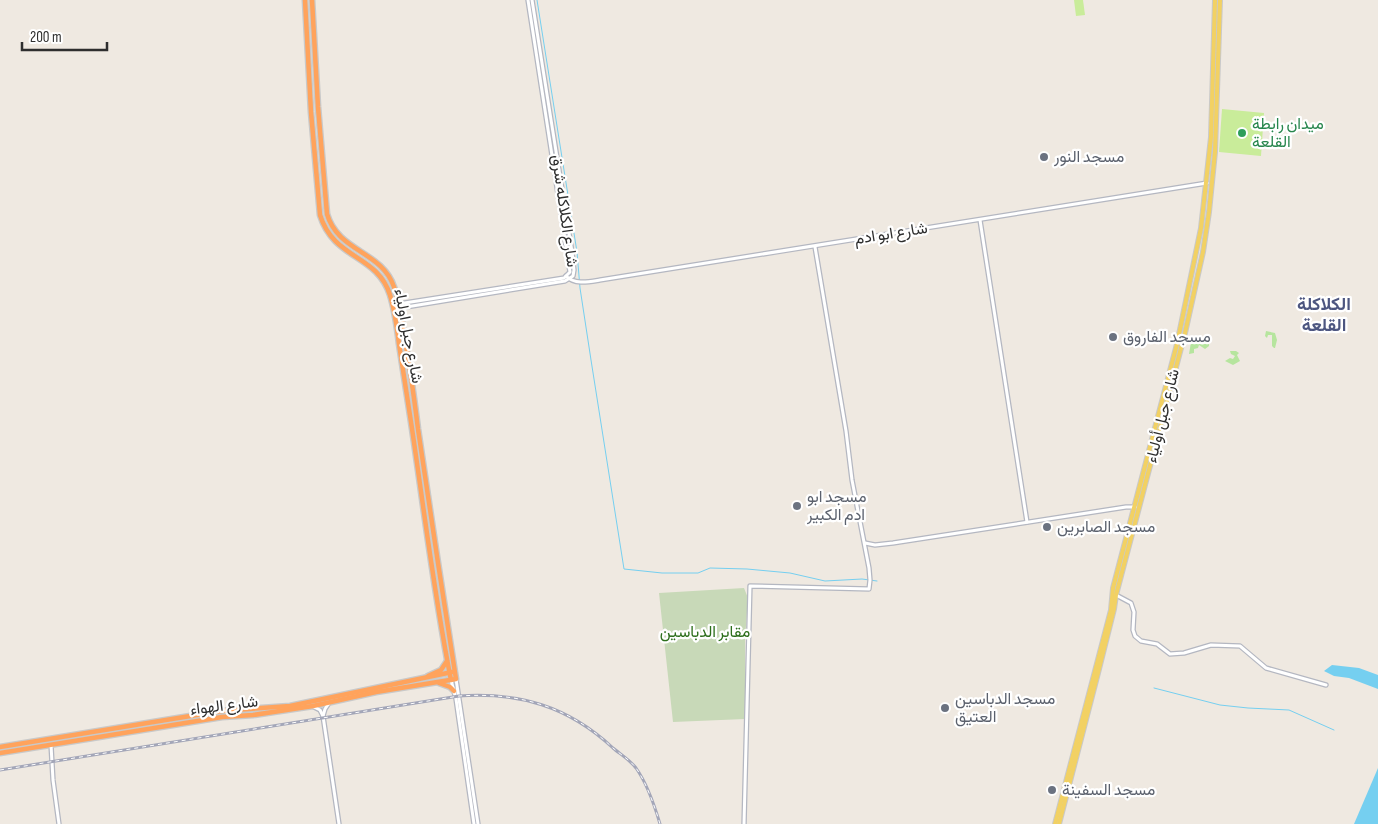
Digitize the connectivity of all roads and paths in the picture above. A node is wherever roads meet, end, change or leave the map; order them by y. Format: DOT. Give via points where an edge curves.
graph roads {
  1 [pos="304,0"];
  2 [pos="312,0"];
  3 [pos="528,0"];
  4 [pos="532,0"];
  5 [pos="1215,0"];
  6 [pos="1220,0"];
  7 [pos="1207,183"];
  8 [pos="1213,183"];
  9 [pos="980,220"];
  10 [pos="816,247"];
  11 [pos="568,278"];
  12 [pos="399,306"];
  13 [pos="393,307"];
  14 [pos="1137,507"];
  15 [pos="1027,522"];
  16 [pos="864,543"];
  17 [pos="875,545"];
  18 [pos="866,552"];
  19 [pos="1116,595"];
  20 [pos="447,661"];
  21 [pos="453,672"];
  22 [pos="421,679"];
  23 [pos="454,680"];
  24 [pos="438,682"];
  25 [pos="1326,686"];
  26 [pos="454,692"];
  27 [pos="329,703"];
  28 [pos="313,706"];
  29 [pos="323,716"];
  30 [pos="51,745"];
  31 [pos="0,747"];
  32 [pos="0,754"];
  33 [pos="59,824"];
  34 [pos="339,824"];
  35 [pos="476,824"];
  36 [pos="744,824"];
  37 [pos="1057,824"];
  1 -- 13 [label="highway, شارع جبل اولياء" via="322,222 336,243 381,277"];
  2 -- 12 [label="highway, شارع جبل اولياء" via="328,217 342,239 382,267 393,284"];
  3 -- 11 [label="street, شارع الكلاكله شرق" via="567,247"];
  4 -- 11 [label="street, شارع الكلاكله شرق" via="572,252 574,271"];
  5 -- 7 [label="main road, شارع جبل أولياء"];
  6 -- 8 [label="main road, شارع جبل أولياء"];
  7 -- 8 [label="street, شارع ابو ادم"];
  7 -- 9 [label="street, شارع ابو ادم"];
  7 -- 14 [label="main road, شارع جبل أولياء" via="1188,297"];
  8 -- 14 [label="main road, شارع جبل أولياء" via="1194,295"];
  9 -- 10 [label="street, شارع ابو ادم"];
  9 -- 15 [label="street"];
  10 -- 11 [label="street, شارع ابو ادم" via="590,282"];
  10 -- 16 [label="street"];
  11 -- 12 [label="street, شارع الكلاكله شرق"];
  12 -- 13 [label="street, شارع الكلاكله شرق"];
  12 -- 21 [label="highway, شارع جبل اولياء"];
  13 -- 20 [label="highway, شارع جبل اولياء"];
  14 -- 15 [label="street"];
  14 -- 19 [label="main road, شارع جبل أولياء"];
  14 -- 37 [label="main road, شارع جبل أولياء" via="1113,588 1109,618"];
  15 -- 17 [label="street"];
  16 -- 17 [label="street"];
  16 -- 18 [label="street"];
  17 -- 18 [label="street"];
  18 -- 36 [label="street" via="869,589 750,586"];
  19 -- 25 [label="street" via="1131,603 1133,632 1139,640 1156,644 1172,654 1211,645 1240,646 1266,668"];
  19 -- 37 [label="main road, شارع جبل أولياء"];
  20 -- 21 [label="highway, شارع جبل اولياء"];
  20 -- 22 [label="highway" via="441,670"];
  21 -- 22 [label="highway, شارع الهواء"];
  21 -- 23 [label="highway"];
  22 -- 31 [label="highway, شارع الهواء" via="290,706 222,711"];
  23 -- 24 [label="highway, شارع الهواء"];
  23 -- 26 [label="street"];
  23 -- 35 [label="street"];
  24 -- 26 [label="highway"];
  24 -- 27 [label="highway, شارع الهواء"];
  26 -- 35 [label="street"];
  27 -- 28 [label="highway, شارع الهواء"];
  27 -- 29 [label="street"];
  28 -- 29 [label="street"];
  28 -- 30 [label="highway, شارع الهواء" via="222,717"];
  29 -- 34 [label="street"];
  30 -- 32 [label="highway, شارع الهواء"];
  30 -- 33 [label="street"];
}
